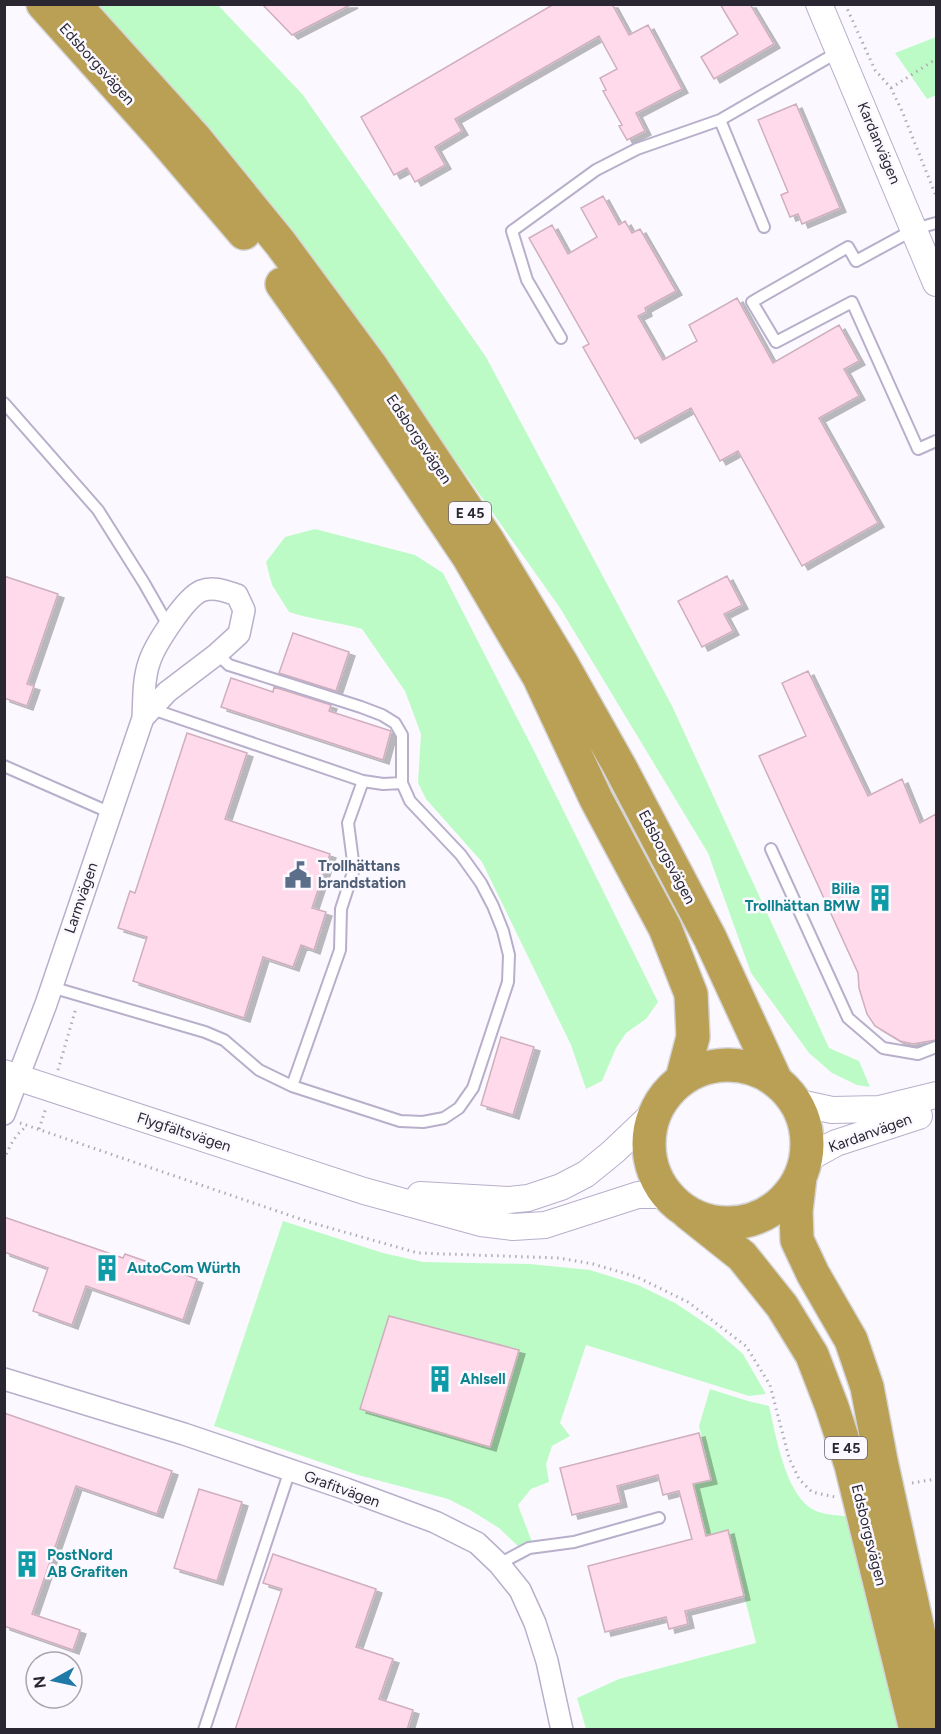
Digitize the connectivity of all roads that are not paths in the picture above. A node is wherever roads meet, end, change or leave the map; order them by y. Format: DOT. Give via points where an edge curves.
graph roads {
  1 [pos="44,4"];
  2 [pos="74,4"];
  3 [pos="819,4"];
  4 [pos="840,51"];
  5 [pos="720,120"];
  6 [pos="764,226"];
  7 [pos="926,226"];
  8 [pos="936,283"];
  9 [pos="561,338"];
  10 [pos="4,402"];
  11 [pos="936,441"];
  12 [pos="169,627"];
  13 [pos="217,654"];
  14 [pos="147,714"];
  15 [pos="4,766"];
  16 [pos="363,781"];
  17 [pos="402,783"];
  18 [pos="111,813"];
  19 [pos="771,849"];
  20 [pos="51,987"];
  21 [pos="936,1047"];
  22 [pos="11,1075"];
  23 [pos="682,1079"];
  24 [pos="292,1086"];
  25 [pos="785,1091"];
  26 [pos="936,1095"];
  27 [pos="936,1111"];
  28 [pos="654,1113"];
  29 [pos="8,1117"];
  30 [pos="802,1169"];
  31 [pos="364,1191"];
  32 [pos="677,1204"];
  33 [pos="4,1379"];
  34 [pos="290,1470"];
  35 [pos="660,1518"];
  36 [pos="499,1564"];
  37 [pos="936,1712"];
  38 [pos="204,1730"];
  39 [pos="562,1730"];
  40 [pos="916,1730"];
  1 -- 23 [label="highway, Edsborgsvägen / E 45" via="260,253 468,556 539,677 680,963 691,994 693,1019 693,1037"];
  2 -- 25 [label="highway, Edsborgsvägen / E 45" via="194,137 281,244 371,366 488,541 625,777"];
  3 -- 4 [label="street, Kardanvägen"];
  4 -- 5 [label="lane"];
  4 -- 7 [label="street, Kardanvägen"];
  5 -- 6 [label="lane"];
  5 -- 9 [label="lane" via="637,149 596,170 512,231 527,280"];
  7 -- 8 [label="street, Kardanvägen"];
  7 -- 11 [label="lane" via="856,261 848,246 752,302 776,342 852,302 918,449"];
  10 -- 12 [label="lane" via="98,510"];
  12 -- 13 [label="street, Larmvägen" via="200,592 217,589 237,595 244,610 239,634"];
  12 -- 14 [label="street, Larmvägen" via="149,663 144,695"];
  13 -- 14 [label="street, Larmvägen" via="167,692"];
  13 -- 17 [label="lane" via="229,665 361,707 395,723 402,735"];
  14 -- 16 [label="lane"];
  14 -- 18 [label="street, Larmvägen"];
  15 -- 18 [label="lane"];
  16 -- 17 [label="lane"];
  16 -- 24 [label="lane" via="348,823 354,869 341,909 340,950"];
  17 -- 24 [label="lane" via="410,801 461,855 481,883 500,922 509,955 508,982 473,1088 459,1108 444,1118 423,1122 400,1121"];
  18 -- 20 [label="street, Larmvägen"];
  19 -- 21 [label="lane" via="848,1018 883,1048 918,1054"];
  20 -- 22 [label="street, Larmvägen"];
  20 -- 24 [label="lane" via="205,1032 224,1041 260,1070"];
  22 -- 29 [label="street"];
  22 -- 31 [label="street, Flygfältsvägen"];
  23 -- 25 [label="highway, E 45" via="700,1070 729,1065 750,1068"];
  23 -- 28 [label="highway, E 45"];
  25 -- 26 [label="street, Kardanvägen" via="832,1110 879,1109"];
  25 -- 30 [label="highway, E 45" via="806,1130 807,1150"];
  27 -- 30 [label="street, Kardanvägen" via="836,1143"];
  28 -- 31 [label="street, Flygfältsvägen" via="586,1174 528,1198"];
  28 -- 32 [label="highway, E 45" via="649,1155 658,1183"];
  30 -- 32 [label="highway" via="785,1199 752,1220 725,1224 706,1220"];
  30 -- 37 [label="highway, Edsborgsvägen / E 45" via="796,1211 797,1240 851,1340 867,1387"];
  31 -- 32 [label="street, Flygfältsvägen" via="482,1223 513,1227 545,1225 638,1195"];
  32 -- 40 [label="highway, Edsborgsvägen / E 45" via="742,1256 782,1306 812,1355 851,1465"];
  33 -- 34 [label="street, Grafitvägen"];
  34 -- 36 [label="street, Grafitvägen" via="435,1522 477,1543"];
  34 -- 38 [label="lane"];
  35 -- 36 [label="lane" via="574,1542 529,1548"];
  36 -- 39 [label="street, Grafitvägen" via="520,1590 535,1623"];
}
